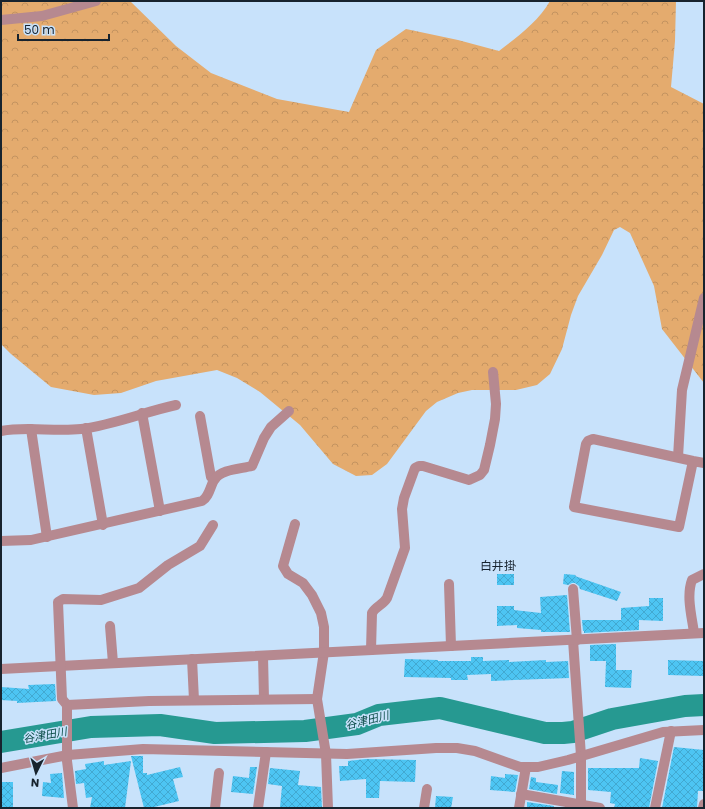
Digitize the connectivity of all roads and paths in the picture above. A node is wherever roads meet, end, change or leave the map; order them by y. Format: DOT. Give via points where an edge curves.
graph roads {
  1 [pos="96,1"];
  2 [pos="1,20"];
  3 [pos="704,298"];
  4 [pos="493,372"];
  5 [pos="176,405"];
  6 [pos="289,411"];
  7 [pos="142,413"];
  8 [pos="200,416"];
  9 [pos="86,428"];
  10 [pos="31,429"];
  11 [pos="1,431"];
  12 [pos="678,457"];
  13 [pos="693,461"];
  14 [pos="704,463"];
  15 [pos="214,479"];
  16 [pos="160,511"];
  17 [pos="295,524"];
  18 [pos="102,525"];
  19 [pos="213,525"];
  20 [pos="47,537"];
  21 [pos="1,541"];
  22 [pos="704,574"];
  23 [pos="449,584"];
  24 [pos="573,589"];
  25 [pos="110,626"];
  26 [pos="699,633"];
  27 [pos="575,640"];
  28 [pos="451,646"];
  29 [pos="371,650"];
  30 [pos="324,652"];
  31 [pos="263,656"];
  32 [pos="192,659"];
  33 [pos="112,664"];
  34 [pos="61,666"];
  35 [pos="1,669"];
  36 [pos="264,699"];
  37 [pos="194,700"];
  38 [pos="318,704"];
  39 [pos="67,709"];
  40 [pos="704,730"];
  41 [pos="671,731"];
  42 [pos="67,751"];
  43 [pos="266,752"];
  44 [pos="326,754"];
  45 [pos="581,756"];
  46 [pos="526,767"];
  47 [pos="1,768"];
  48 [pos="219,773"];
  49 [pos="427,789"];
  50 [pos="521,794"];
  51 [pos="704,804"];
  52 [pos="581,806"];
  53 [pos="73,808"];
  54 [pos="215,808"];
  55 [pos="258,808"];
  56 [pos="328,808"];
  57 [pos="424,808"];
  58 [pos="519,808"];
  59 [pos="600,808"];
  60 [pos="655,808"];
  61 [pos="703,808"];
  1 -- 2 [label="street" via="42,16"];
  3 -- 12 [label="street" via="682,390"];
  4 -- 29 [label="street" via="495,419 484,470 480,475 468,480 423,466 415,468 402,509 405,548 387,598 372,612"];
  5 -- 7 [label="street"];
  6 -- 15 [label="street" via="271,427 252,466 221,474"];
  7 -- 9 [label="street"];
  7 -- 16 [label="street"];
  8 -- 15 [label="street" via="211,477"];
  9 -- 10 [label="street"];
  9 -- 18 [label="street"];
  10 -- 11 [label="street" via="14,428"];
  10 -- 20 [label="street"];
  12 -- 13 [label="street"];
  12 -- 13 [label="street" via="593,439 588,441 574,507 679,527"];
  13 -- 14 [label="street"];
  15 -- 16 [label="street" via="202,501"];
  16 -- 18 [label="street"];
  17 -- 30 [label="street" via="283,566 288,574 303,583 321,613"];
  18 -- 20 [label="street"];
  19 -- 34 [label="street" via="200,546 168,565 139,588 101,600 63,599 58,602"];
  20 -- 21 [label="street"];
  22 -- 26 [label="street" via="692,580 690,585"];
  23 -- 28 [label="street"];
  24 -- 27 [label="street"];
  25 -- 33 [label="street"];
  26 -- 27 [label="street"];
  27 -- 28 [label="street"];
  27 -- 45 [label="street"];
  28 -- 29 [label="street"];
  29 -- 30 [label="street"];
  30 -- 31 [label="street"];
  30 -- 38 [label="street"];
  31 -- 32 [label="street"];
  31 -- 36 [label="street"];
  32 -- 33 [label="street"];
  32 -- 37 [label="street"];
  33 -- 34 [label="street"];
  34 -- 35 [label="street"];
  34 -- 39 [label="street" via="62,699"];
  36 -- 37 [label="street"];
  36 -- 38 [label="street"];
  37 -- 39 [label="street"];
  38 -- 44 [label="street"];
  39 -- 42 [label="street"];
  40 -- 41 [label="street"];
  41 -- 45 [label="street"];
  41 -- 60 [label="street"];
  42 -- 43 [label="street" via="143,749"];
  42 -- 47 [label="street"];
  42 -- 53 [label="street"];
  43 -- 44 [label="street"];
  43 -- 55 [label="street"];
  44 -- 46 [label="street" via="457,748"];
  44 -- 56 [label="street"];
  45 -- 46 [label="street" via="538,767"];
  45 -- 52 [label="street"];
  46 -- 50 [label="street"];
  48 -- 54 [label="street"];
  49 -- 57 [label="street"];
  50 -- 52 [label="street"];
  50 -- 58 [label="street"];
  51 -- 61 [label="street"];
  52 -- 59 [label="street"];
}
